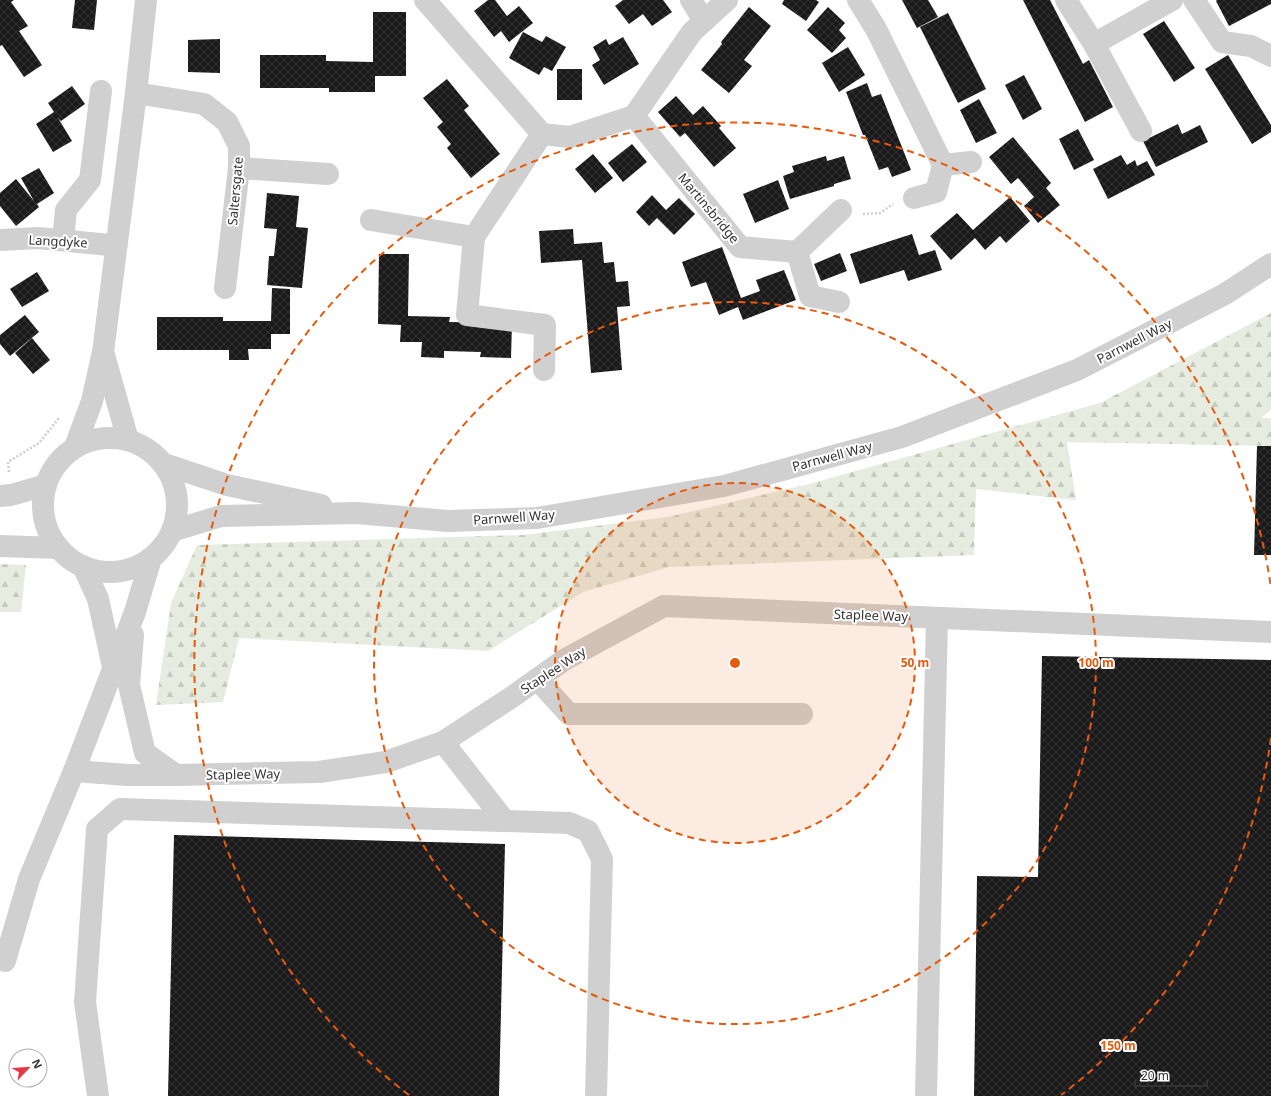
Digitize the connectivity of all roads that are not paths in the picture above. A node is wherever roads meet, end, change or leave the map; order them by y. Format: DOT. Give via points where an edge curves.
graph roads {
  1 [pos="146,0"];
  2 [pos="425,0"];
  3 [pos="691,0"];
  4 [pos="727,0"];
  5 [pos="858,0"];
  6 [pos="1066,0"];
  7 [pos="1172,0"];
  8 [pos="1194,0"];
  9 [pos="704,21"];
  10 [pos="1094,44"];
  11 [pos="1271,56"];
  12 [pos="101,91"];
  13 [pos="136,93"];
  14 [pos="634,116"];
  15 [pos="1141,132"];
  16 [pos="542,134"];
  17 [pos="971,162"];
  18 [pos="943,165"];
  19 [pos="239,168"];
  20 [pos="328,174"];
  21 [pos="914,198"];
  22 [pos="841,210"];
  23 [pos="371,220"];
  24 [pos="474,237"];
  25 [pos="0,240"];
  26 [pos="63,240"];
  27 [pos="116,246"];
  28 [pos="797,252"];
  29 [pos="1271,264"];
  30 [pos="225,288"];
  31 [pos="839,302"];
  32 [pos="103,352"];
  33 [pos="544,370"];
  34 [pos="128,440"];
  35 [pos="75,447"];
  36 [pos="164,464"];
  37 [pos="46,485"];
  38 [pos="0,496"];
  39 [pos="357,513"];
  40 [pos="172,531"];
  41 [pos="0,546"];
  42 [pos="59,548"];
  43 [pos="151,558"];
  44 [pos="83,566"];
  45 [pos="135,612"];
  46 [pos="937,618"];
  47 [pos="1271,632"];
  48 [pos="113,667"];
  49 [pos="537,679"];
  50 [pos="802,714"];
  51 [pos="443,742"];
  52 [pos="74,771"];
  53 [pos="176,775"];
  54 [pos="504,820"];
  55 [pos="8,927"];
  56 [pos="5,961"];
  57 [pos="98,1096"];
  58 [pos="596,1096"];
  59 [pos="926,1096"];
  1 -- 13 [label="street"];
  2 -- 16 [label="street"];
  3 -- 9 [label="street"];
  4 -- 9 [label="street"];
  5 -- 18 [label="street" via="876,29"];
  6 -- 10 [label="street"];
  7 -- 10 [label="street"];
  8 -- 11 [label="street" via="1222,42 1250,46"];
  9 -- 14 [label="street" via="692,32"];
  10 -- 15 [label="street"];
  12 -- 26 [label="street" via="90,180 66,210"];
  13 -- 19 [label="street, Saltersgate" via="204,104 227,122 239,146"];
  13 -- 27 [label="street"];
  14 -- 16 [label="street" via="570,136"];
  14 -- 28 [label="street, Martinsbridge" via="740,247"];
  16 -- 24 [label="street"];
  17 -- 18 [label="street"];
  18 -- 21 [label="street" via="936,192"];
  19 -- 20 [label="street"];
  19 -- 30 [label="street, Saltersgate"];
  22 -- 28 [label="street"];
  23 -- 24 [label="street"];
  24 -- 33 [label="street" via="467,315 545,325"];
  25 -- 26 [label="street, Langdyke"];
  26 -- 27 [label="street, Langdyke"];
  27 -- 32 [label="street"];
  28 -- 31 [label="street" via="810,296"];
  29 -- 39 [label="street, Parnwell Way" via="1226,294 1077,370 902,437 731,484 537,518 448,521"];
  32 -- 34 [label="street"];
  32 -- 35 [label="street" via="92,401"];
  34 -- 35 [label="street" via="104,438"];
  34 -- 36 [label="street" via="148,449"];
  35 -- 37 [label="street" via="53,470"];
  36 -- 39 [label="street, Parnwell Way" via="227,485"];
  36 -- 40 [label="street" via="174,485 177,508"];
  37 -- 38 [label="street" via="11,496"];
  37 -- 42 [label="street" via="44,507 48,529"];
  39 -- 40 [label="street, Parnwell Way" via="221,516"];
  40 -- 43 [label="street" via="163,546"];
  41 -- 42 [label="street"];
  42 -- 44 [label="street"];
  43 -- 44 [label="street" via="135,567 118,571 100,571"];
  43 -- 45 [label="street"];
  44 -- 48 [label="street" via="98,599"];
  45 -- 48 [label="street"];
  45 -- 53 [label="street" via="129,685 145,753"];
  46 -- 47 [label="street, Staplee Way"];
  46 -- 49 [label="street, Staplee Way" via="664,606 564,660"];
  46 -- 59 [label="street"];
  48 -- 52 [label="street"];
  49 -- 50 [label="street" via="569,714"];
  49 -- 51 [label="street, Staplee Way"];
  51 -- 53 [label="street, Staplee Way" via="386,762 319,772"];
  51 -- 54 [label="street"];
  52 -- 53 [label="street, Staplee Way"];
  52 -- 55 [label="street"];
  54 -- 57 [label="street" via="120,809 97,829 85,1002"];
  54 -- 58 [label="street" via="569,823 588,832 602,859"];
  55 -- 56 [label="street"];
}
